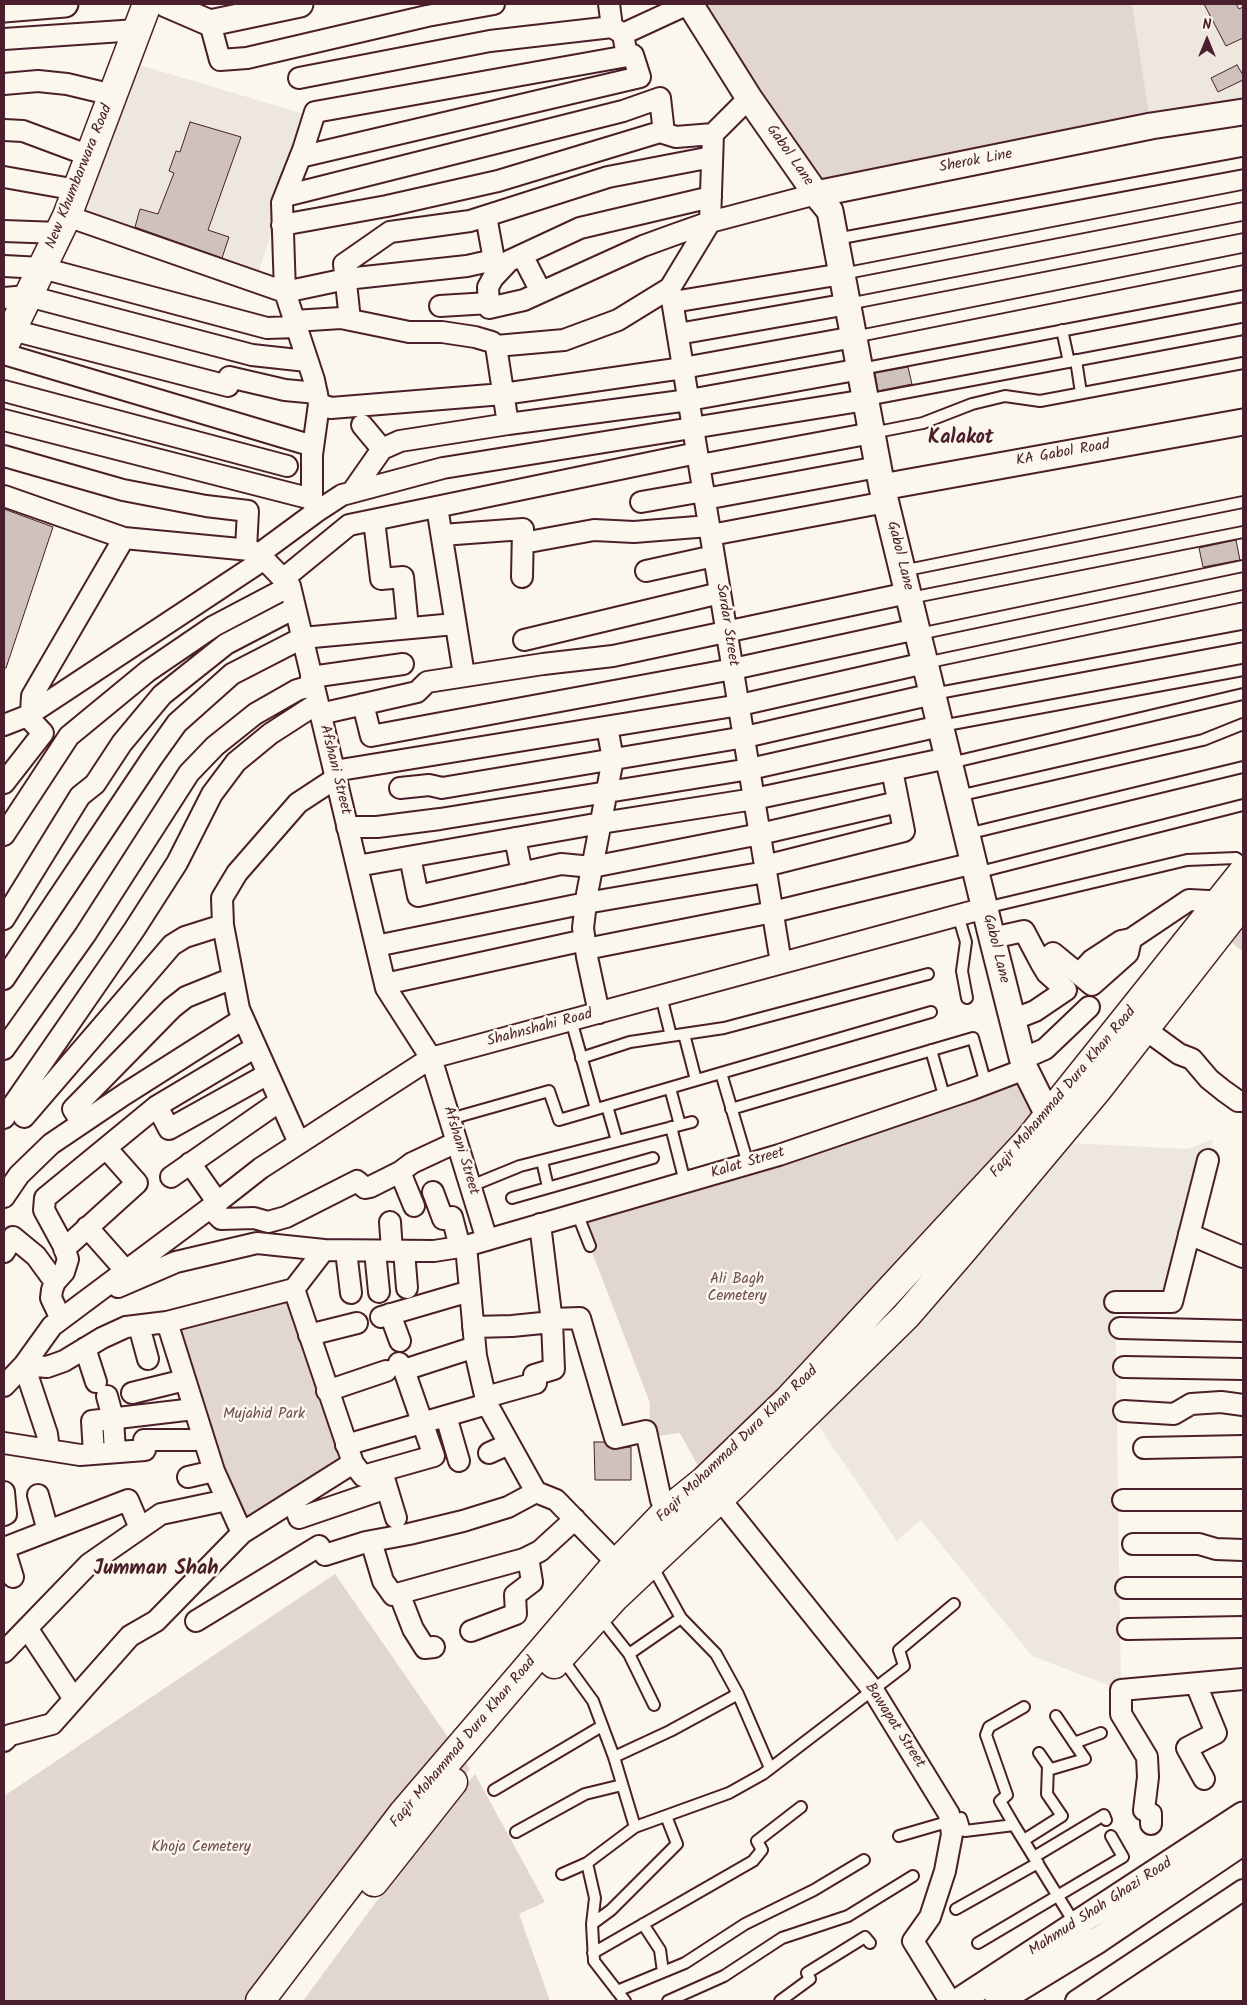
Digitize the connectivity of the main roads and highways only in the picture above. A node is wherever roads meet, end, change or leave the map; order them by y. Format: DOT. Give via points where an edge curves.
graph roads {
  1 [pos="147,4"];
  2 [pos="16,297"];
  3 [pos="6,340"];
  4 [pos="1243,872"];
  5 [pos="1231,908"];
  6 [pos="1054,1124"];
  7 [pos="912,1267"];
  8 [pos="933,1285"];
  9 [pos="712,1490"];
  10 [pos="555,1650"];
  11 [pos="260,2001"];
  12 [pos="280,2001"];
  1 -- 2 [label="main road, New Khumbarwara Road" via="63,224 42,268"];
  2 -- 3 [label="main road, New Khumbarwara Road"];
  4 -- 5 [label="main road, Faqir Mohammad Dura Khan Road"];
  5 -- 6 [label="main road, Faqir Mohammad Dura Khan Road"];
  6 -- 7 [label="main road, Faqir Mohammad Dura Khan Road" via="1028,1141"];
  6 -- 8 [label="main road, Faqir Mohammad Dura Khan Road"];
  7 -- 8 [label="main road"];
  7 -- 9 [label="main road, Faqir Mohammad Dura Khan Road" via="788,1400"];
  8 -- 9 [label="main road, Faqir Mohammad Dura Khan Road" via="906,1316"];
  9 -- 10 [label="main road, Faqir Mohammad Dura Khan Road" via="650,1564 598,1616"];
  9 -- 10 [label="main road, Faqir Mohammad Dura Khan Road" via="668,1510 618,1563"];
  10 -- 11 [label="main road, Faqir Mohammad Dura Khan Road" via="404,1812"];
  10 -- 12 [label="main road, Faqir Mohammad Dura Khan Road"];
}
